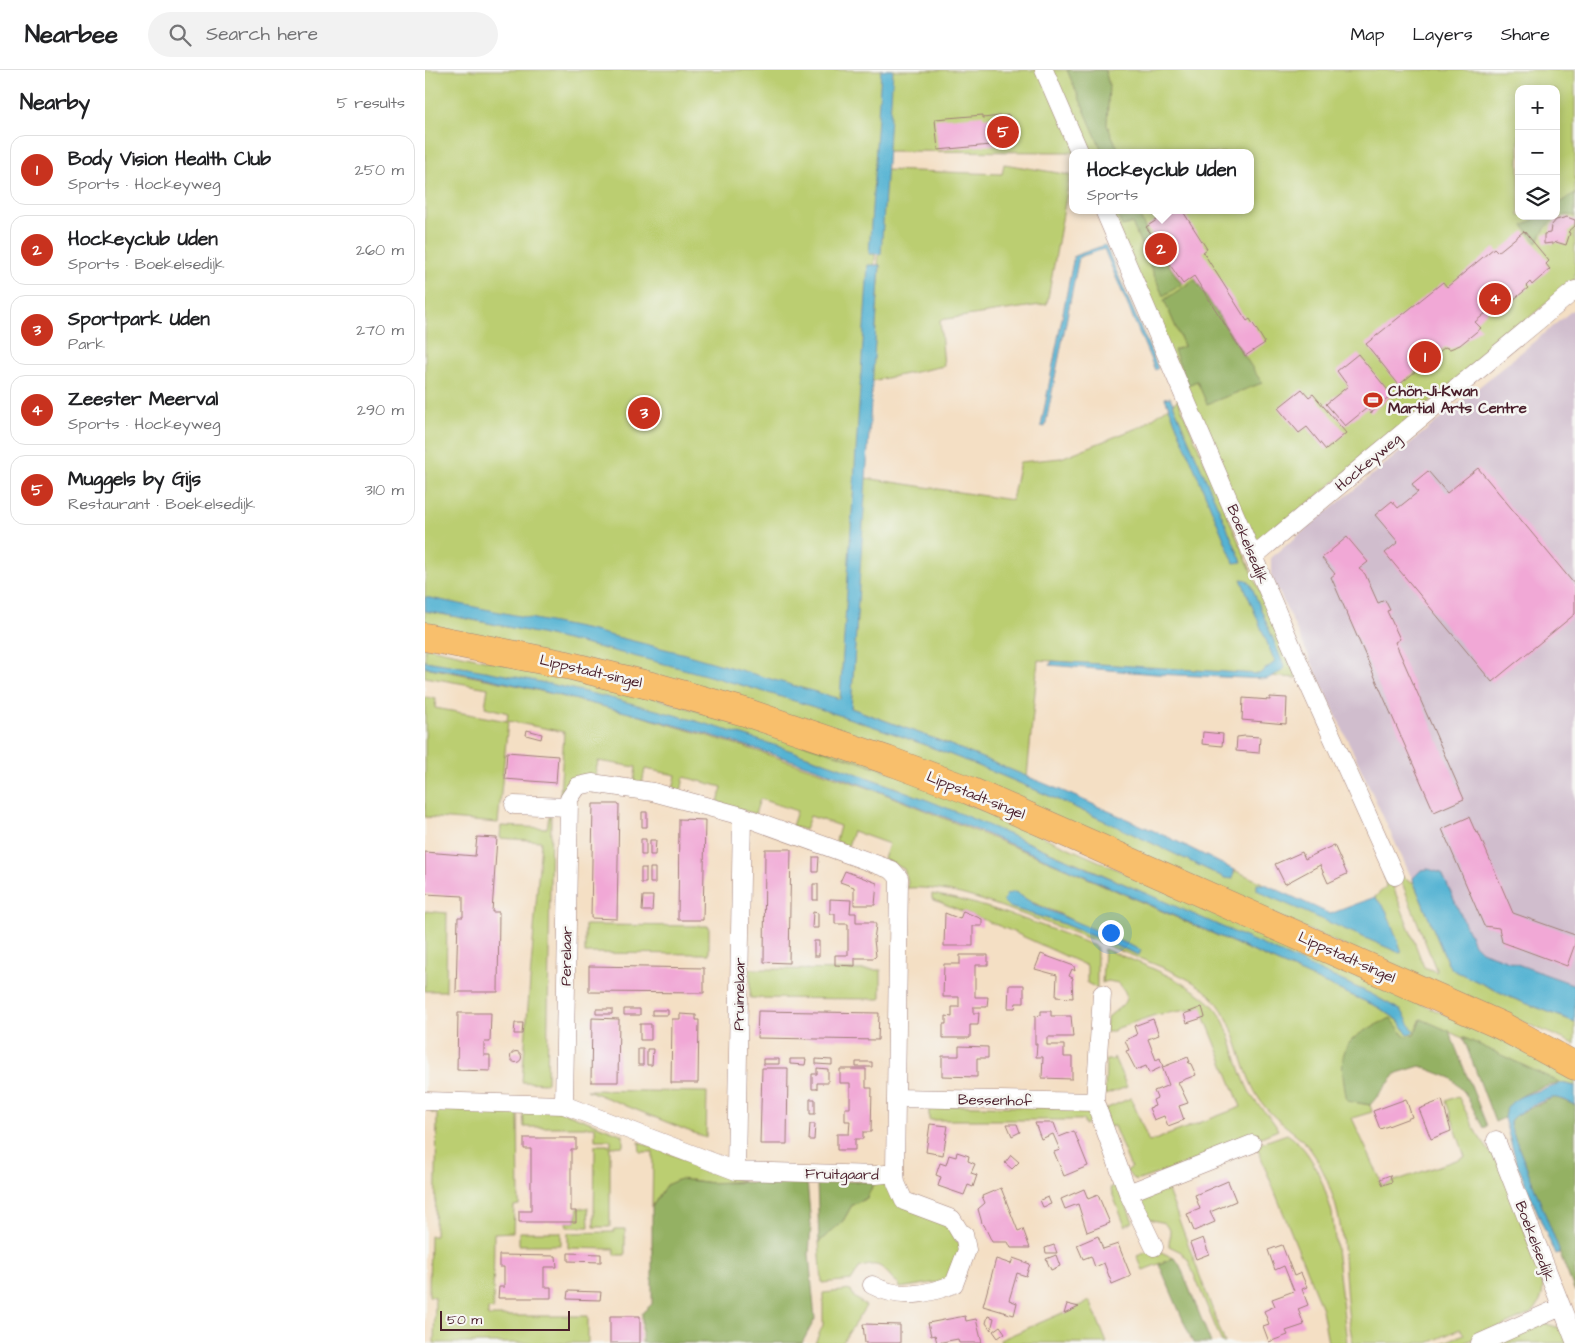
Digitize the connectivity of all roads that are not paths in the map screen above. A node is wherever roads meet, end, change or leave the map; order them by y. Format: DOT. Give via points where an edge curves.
graph roads {
  1 [pos="1044,70"];
  2 [pos="1078,149"];
  3 [pos="1106,214"];
  4 [pos="1575,290"];
  5 [pos="1253,557"];
  6 [pos="425,637"];
  7 [pos="515,805"];
  8 [pos="569,807"];
  9 [pos="742,816"];
  10 [pos="1395,876"];
  11 [pos="1102,994"];
  12 [pos="1502,1026"];
  13 [pos="1575,1049"];
  14 [pos="1575,1066"];
  15 [pos="896,1098"];
  16 [pos="425,1101"];
  17 [pos="1095,1102"];
  18 [pos="564,1104"];
  19 [pos="1496,1140"];
  20 [pos="1252,1144"];
  21 [pos="736,1171"];
  22 [pos="895,1173"];
  23 [pos="1128,1193"];
  24 [pos="1154,1247"];
  25 [pos="872,1285"];
  26 [pos="1561,1307"];
  27 [pos="1575,1341"];
  28 [pos="1480,1343"];
  1 -- 2 [label="street"];
  3 -- 5 [label="street, Boekelsedijk"];
  4 -- 5 [label="street, Hockeyweg"];
  5 -- 10 [label="street, Boekelsedijk"];
  6 -- 12 [label="main road, Lippstadt-singel" via="549,661 656,687 745,712 887,760 1031,817"];
  7 -- 8 [label="street"];
  8 -- 9 [label="street, Perelaar" via="569,799 578,786 592,783 653,792"];
  8 -- 18 [label="street, Perelaar"];
  9 -- 15 [label="street, Fruitgaard" via="892,870 899,878"];
  9 -- 21 [label="street, Pruimelaar"];
  11 -- 17 [label="street"];
  12 -- 13 [label="main road, Lippstadt-singel"];
  12 -- 14 [label="main road, Lippstadt-singel"];
  15 -- 17 [label="street, Bessenhof"];
  15 -- 22 [label="street, Fruitgaard"];
  16 -- 18 [label="street, Fruitgaard"];
  17 -- 23 [label="street"];
  18 -- 21 [label="street, Fruitgaard"];
  19 -- 26 [label="street, Boekelsedijk"];
  20 -- 23 [label="street"];
  21 -- 22 [label="street, Fruitgaard"];
  22 -- 25 [label="street" via="904,1200 952,1219 964,1234 967,1250 955,1284 902,1296 886,1293"];
  23 -- 24 [label="street"];
  26 -- 27 [label="street, Boekelsedijk"];
  26 -- 28 [label="street"];
}
